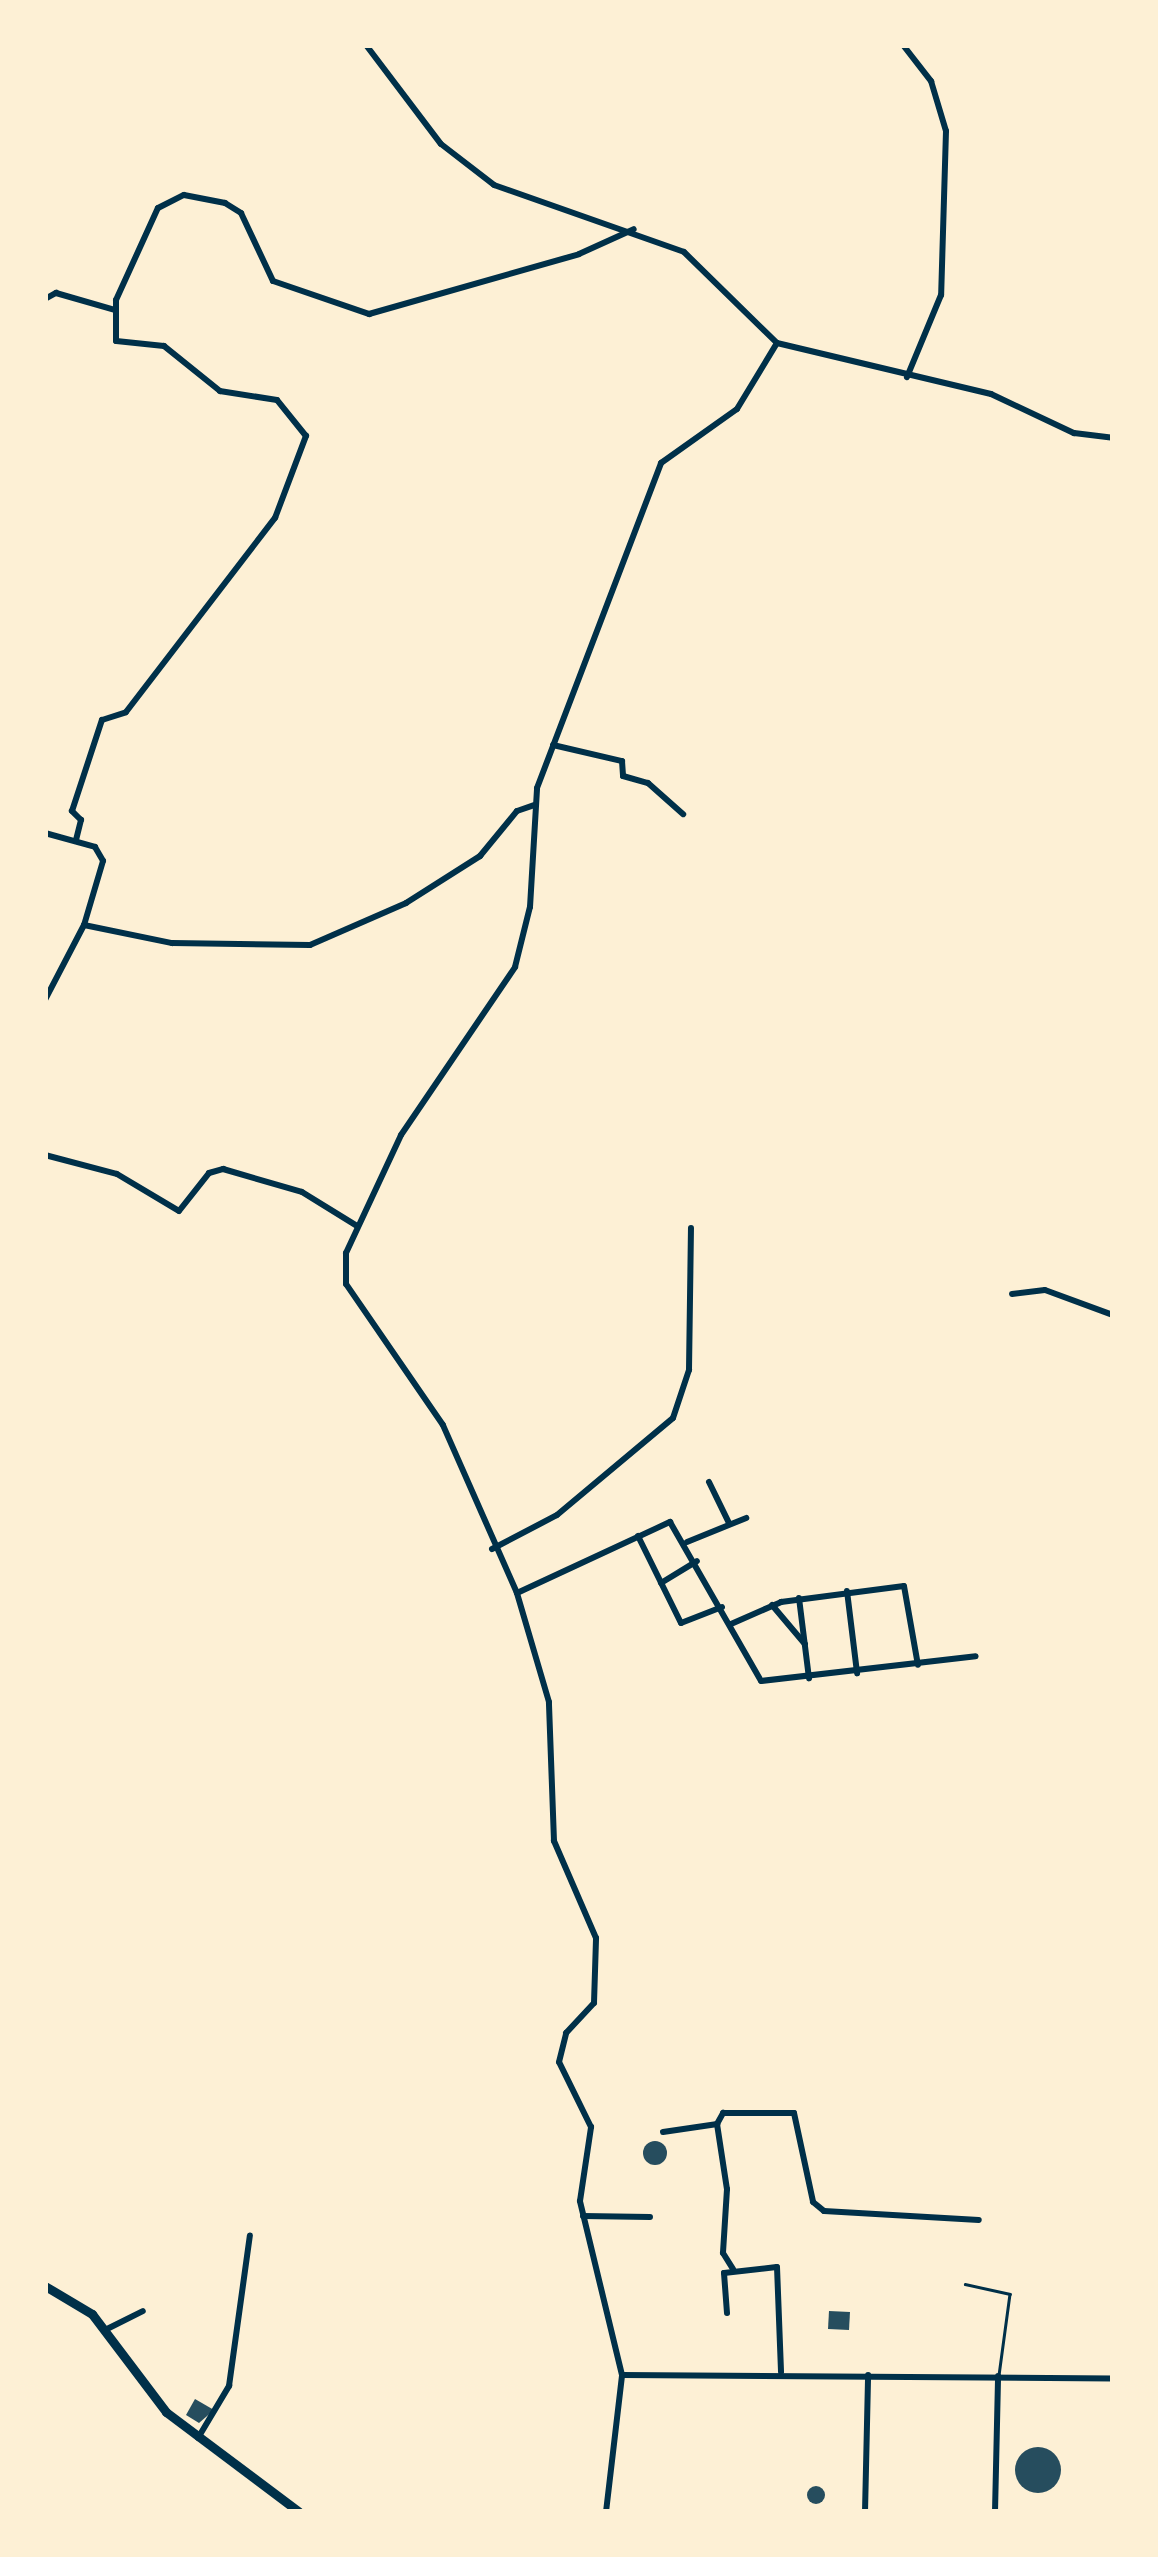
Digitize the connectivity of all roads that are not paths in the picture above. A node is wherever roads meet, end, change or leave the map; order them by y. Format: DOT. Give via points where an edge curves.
graph roads {
  1 [pos="366,45"];
  2 [pos="903,45"];
  3 [pos="634,230"];
  4 [pos="45,299"];
  5 [pos="115,310"];
  6 [pos="777,343"];
  7 [pos="907,377"];
  8 [pos="1113,438"];
  9 [pos="553,745"];
  10 [pos="534,805"];
  11 [pos="682,814"];
  12 [pos="45,833"];
  13 [pos="76,840"];
  14 [pos="84,925"];
  15 [pos="45,1000"];
  16 [pos="45,1155"];
  17 [pos="357,1226"];
  18 [pos="691,1228"];
  19 [pos="1012,1294"];
  20 [pos="1113,1315"];
  21 [pos="709,1482"];
  22 [pos="746,1518"];
  23 [pos="729,1522"];
  24 [pos="638,1536"];
  25 [pos="688,1542"];
  26 [pos="492,1549"];
  27 [pos="698,1561"];
  28 [pos="661,1582"];
  29 [pos="847,1592"];
  30 [pos="516,1594"];
  31 [pos="799,1598"];
  32 [pos="772,1605"];
  33 [pos="722,1607"];
  34 [pos="731,1624"];
  35 [pos="805,1644"];
  36 [pos="976,1656"];
  37 [pos="918,1664"];
  38 [pos="857,1673"];
  39 [pos="810,1678"];
  40 [pos="717,2124"];
  41 [pos="663,2132"];
  42 [pos="583,2216"];
  43 [pos="650,2217"];
  44 [pos="979,2220"];
  45 [pos="250,2234"];
  46 [pos="733,2269"];
  47 [pos="965,2284"];
  48 [pos="45,2286"];
  49 [pos="144,2311"];
  50 [pos="727,2313"];
  51 [pos="107,2329"];
  52 [pos="782,2372"];
  53 [pos="622,2375"];
  54 [pos="868,2376"];
  55 [pos="998,2376"];
  56 [pos="1113,2378"];
  57 [pos="197,2439"];
  58 [pos="299,2512"];
  59 [pos="606,2512"];
  60 [pos="864,2512"];
  61 [pos="995,2512"];
  1 -- 3 [label="street" via="428,129 494,185 571,217"];
  2 -- 7 [label="street" via="931,81 946,131 940,296"];
  3 -- 5 [label="street" via="369,314 281,287 242,213 175,196 147,228"];
  3 -- 6 [label="street" via="694,259"];
  4 -- 5 [label="street" via="56,292"];
  5 -- 13 [label="street" via="118,342 167,348 220,391 277,400 306,436 275,518 126,712 102,720 72,811 81,820"];
  6 -- 7 [label="street"];
  6 -- 9 [label="street" via="737,409 672,452 652,480"];
  7 -- 8 [label="street" via="991,394 1074,433"];
  9 -- 10 [label="street"];
  9 -- 11 [label="street" via="622,762 623,776 648,783"];
  10 -- 14 [label="street" via="517,811 480,856 406,904 310,945 172,943"];
  10 -- 17 [label="street" via="530,906 515,967 401,1135"];
  12 -- 13 [label="street"];
  13 -- 14 [label="street" via="103,861"];
  14 -- 15 [label="street"];
  16 -- 17 [label="street" via="118,1174 179,1211 209,1172 223,1169 302,1192"];
  17 -- 26 [label="street" via="346,1284 412,1368"];
  18 -- 26 [label="street" via="689,1370 673,1418 557,1514"];
  19 -- 20 [label="street" via="1044,1290"];
  21 -- 23 [label="street"];
  22 -- 23 [label="street"];
  23 -- 25 [label="street"];
  24 -- 25 [label="street" via="670,1522"];
  24 -- 28 [label="street"];
  24 -- 30 [label="street"];
  25 -- 27 [label="street"];
  26 -- 30 [label="street"];
  27 -- 28 [label="street"];
  27 -- 33 [label="street"];
  28 -- 33 [label="street" via="686,1625"];
  29 -- 31 [label="street"];
  29 -- 37 [label="street" via="907,1588"];
  29 -- 38 [label="street"];
  30 -- 42 [label="street" via="549,1702 554,1840 596,1938 594,2003 558,2055 562,2080 591,2127"];
  31 -- 32 [label="street"];
  31 -- 35 [label="street"];
  32 -- 34 [label="street"];
  32 -- 35 [label="street"];
  33 -- 34 [label="street"];
  34 -- 39 [label="street" via="757,1679"];
  35 -- 39 [label="street"];
  36 -- 37 [label="street"];
  37 -- 38 [label="street"];
  38 -- 39 [label="street"];
  40 -- 41 [label="street"];
  40 -- 44 [label="street" via="723,2113 794,2113 812,2198 824,2211"];
  40 -- 46 [label="street" via="728,2190 723,2253"];
  42 -- 43 [label="street"];
  42 -- 53 [label="street"];
  45 -- 57 [label="street" via="229,2386"];
  46 -- 50 [label="street" via="724,2274"];
  46 -- 52 [label="street" via="777,2267"];
  47 -- 55 [label="lane" via="1010,2294"];
  48 -- 51 [label="main road"];
  49 -- 51 [label="street"];
  51 -- 57 [label="main road" via="148,2392"];
  52 -- 53 [label="street"];
  52 -- 54 [label="street"];
  53 -- 59 [label="street"];
  54 -- 55 [label="street"];
  54 -- 60 [label="street"];
  55 -- 56 [label="street"];
  55 -- 61 [label="street"];
  57 -- 58 [label="main road"];
}
